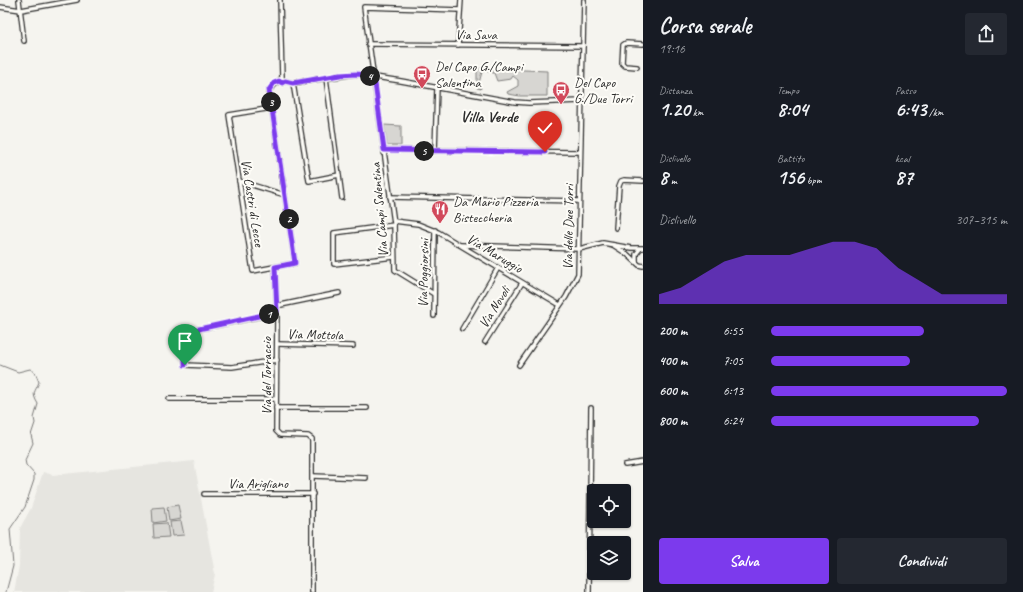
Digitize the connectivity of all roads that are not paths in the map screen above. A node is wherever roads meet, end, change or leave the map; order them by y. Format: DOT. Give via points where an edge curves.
graph roads {
  1 [pos="19,0"];
  2 [pos="77,0"];
  3 [pos="280,0"];
  4 [pos="461,0"];
  5 [pos="584,0"];
  6 [pos="0,7"];
  7 [pos="21,10"];
  8 [pos="460,10"];
  9 [pos="24,41"];
  10 [pos="368,44"];
  11 [pos="643,44"];
  12 [pos="458,46"];
  13 [pos="583,46"];
  14 [pos="637,66"];
  15 [pos="374,76"];
  16 [pos="326,78"];
  17 [pos="281,79"];
  18 [pos="293,83"];
  19 [pos="437,87"];
  20 [pos="581,100"];
  21 [pos="272,108"];
  22 [pos="384,150"];
  23 [pos="435,151"];
  24 [pos="580,152"];
  25 [pos="339,175"];
  26 [pos="239,180"];
  27 [pos="643,181"];
  28 [pos="285,195"];
  29 [pos="390,197"];
  30 [pos="342,198"];
  31 [pos="579,201"];
  32 [pos="394,223"];
  33 [pos="616,228"];
  34 [pos="435,230"];
  35 [pos="460,245"];
  36 [pos="613,245"];
  37 [pos="642,248"];
  38 [pos="579,249"];
  39 [pos="394,257"];
  40 [pos="639,265"];
  41 [pos="275,267"];
  42 [pos="498,268"];
  43 [pos="643,271"];
  44 [pos="522,283"];
  45 [pos="339,293"];
  46 [pos="434,294"];
  47 [pos="560,305"];
  48 [pos="276,306"];
  49 [pos="277,312"];
  50 [pos="434,316"];
  51 [pos="462,329"];
  52 [pos="485,342"];
  53 [pos="277,344"];
  54 [pos="353,346"];
  55 [pos="277,360"];
  56 [pos="519,365"];
  57 [pos="169,399"];
  58 [pos="276,400"];
  59 [pos="276,408"];
  60 [pos="367,408"];
  61 [pos="591,408"];
  62 [pos="643,462"];
  63 [pos="625,465"];
  64 [pos="313,476"];
  65 [pos="366,478"];
  66 [pos="204,494"];
  67 [pos="313,494"];
  68 [pos="312,592"];
  69 [pos="589,592"];
  1 -- 7 [label="street"];
  2 -- 7 [label="street"];
  3 -- 17 [label="street"];
  4 -- 8 [label="street"];
  5 -- 13 [label="street, Via delle Due Torri"];
  6 -- 7 [label="street"];
  7 -- 9 [label="street"];
  8 -- 10 [label="street, Via Campi Salentina" via="364,7"];
  8 -- 12 [label="street"];
  10 -- 12 [label="street, Via Sava"];
  10 -- 15 [label="street, Via Campi Salentina"];
  11 -- 14 [label="street" via="623,45 623,64"];
  12 -- 13 [label="street, Via Sava"];
  13 -- 20 [label="street, Via delle Due Torri"];
  15 -- 16 [label="street" via="356,74"];
  15 -- 19 [label="street"];
  15 -- 22 [label="street, Via Campi Salentina"];
  16 -- 18 [label="street"];
  16 -- 25 [label="street"];
  17 -- 18 [label="street"];
  17 -- 21 [label="street" via="269,90"];
  18 -- 25 [label="street" via="309,181"];
  19 -- 20 [label="street" via="515,102"];
  19 -- 23 [label="street"];
  20 -- 24 [label="street, Via delle Due Torri"];
  21 -- 26 [label="street, Via Castri di Lecce" via="229,115"];
  21 -- 28 [label="street"];
  22 -- 23 [label="street"];
  22 -- 29 [label="street, Via Campi Salentina"];
  23 -- 24 [label="street"];
  24 -- 31 [label="street, Via delle Due Torri"];
  25 -- 30 [label="street"];
  26 -- 28 [label="street"];
  26 -- 41 [label="street, Via Castri di Lecce" via="253,271"];
  27 -- 33 [label="street" via="624,180 620,183"];
  28 -- 41 [label="street" via="295,263"];
  29 -- 31 [label="street"];
  29 -- 32 [label="street, Via Campi Salentina"];
  31 -- 38 [label="street, Via delle Due Torri"];
  32 -- 34 [label="street, Via Maruggio" via="413,222"];
  32 -- 39 [label="street, Via Campi Salentina"];
  32 -- 39 [label="street, Via Maruggio" via="334,233 334,264"];
  34 -- 35 [label="street, Via Maruggio"];
  34 -- 46 [label="street, Via Poggiorsini"];
  35 -- 38 [label="street"];
  35 -- 42 [label="street, Via Maruggio"];
  36 -- 37 [label="street"];
  36 -- 38 [label="street" via="600,243"];
  36 -- 40 [label="street"];
  37 -- 40 [label="street" via="635,255"];
  38 -- 47 [label="street, Via delle Due Torri" via="578,277"];
  39 -- 46 [label="street, Via Campi Salentina" via="395,270"];
  40 -- 43 [label="street"];
  41 -- 48 [label="street, Via del Torraccio"];
  42 -- 44 [label="street, Via Maruggio"];
  42 -- 51 [label="street"];
  44 -- 47 [label="street, Via Maruggio"];
  44 -- 52 [label="street, Via Novoli"];
  45 -- 48 [label="street"];
  46 -- 50 [label="street, Via Poggiorsini"];
  47 -- 56 [label="street, Via delle Due Torri"];
  48 -- 49 [label="street, Via del Torraccio"];
  49 -- 53 [label="street, Via del Torraccio"];
  49 -- 55 [label="street" via="185,332 185,365 232,366"];
  53 -- 54 [label="street, Via Mottola"];
  53 -- 55 [label="street, Via del Torraccio"];
  55 -- 58 [label="street, Via del Torraccio"];
  57 -- 58 [label="street"];
  58 -- 59 [label="street, Via del Torraccio"];
  59 -- 60 [label="street"];
  59 -- 64 [label="street, Via del Torraccio" via="278,434 312,438"];
  61 -- 69 [label="street"];
  62 -- 63 [label="street"];
  64 -- 65 [label="street"];
  64 -- 67 [label="street, Via del Torraccio"];
  66 -- 67 [label="street, Via Arigliano"];
  67 -- 68 [label="street, Via del Torraccio"];
}
